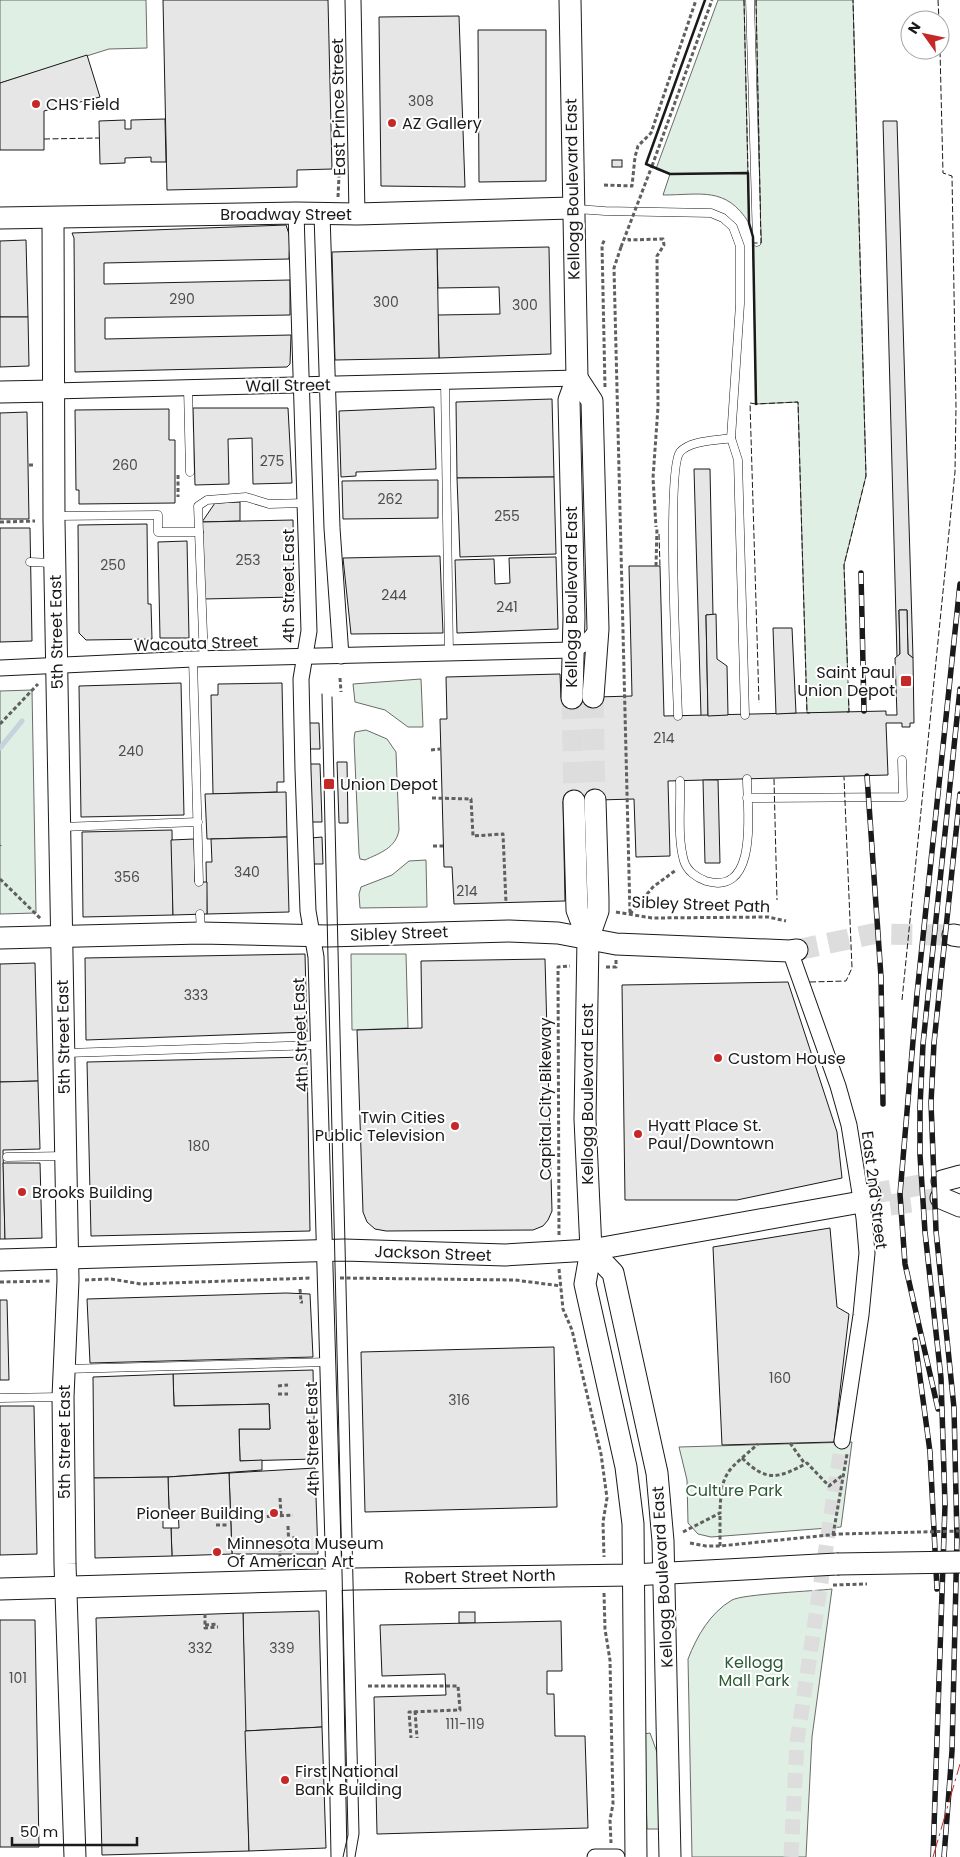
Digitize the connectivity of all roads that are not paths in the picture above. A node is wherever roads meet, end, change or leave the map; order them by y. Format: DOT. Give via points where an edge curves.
graph roads {
  1 [pos="353,0"];
  2 [pos="570,0"];
  3 [pos="750,0"];
  4 [pos="572,208"];
  5 [pos="296,213"];
  6 [pos="322,214"];
  7 [pos="357,214"];
  8 [pos="0,218"];
  9 [pos="53,218"];
  10 [pos="757,242"];
  11 [pos="576,378"];
  12 [pos="445,381"];
  13 [pos="300,384"];
  14 [pos="329,384"];
  15 [pos="188,388"];
  16 [pos="53,391"];
  17 [pos="0,392"];
  18 [pos="731,438"];
  19 [pos="190,472"];
  20 [pos="305,503"];
  21 [pos="54,519"];
  22 [pos="199,532"];
  23 [pos="30,562"];
  24 [pos="54,563"];
  25 [pos="598,629"];
  26 [pos="573,650"];
  27 [pos="449,653"];
  28 [pos="341,656"];
  29 [pos="305,657"];
  30 [pos="198,659"];
  31 [pos="56,666"];
  32 [pos="0,668"];
  33 [pos="593,697"];
  34 [pos="572,698"];
  35 [pos="745,715"];
  36 [pos="678,716"];
  37 [pos="902,760"];
  38 [pos="747,779"];
  39 [pos="680,781"];
  40 [pos="747,798"];
  41 [pos="595,800"];
  42 [pos="574,801"];
  43 [pos="198,822"];
  44 [pos="59,827"];
  45 [pos="199,882"];
  46 [pos="61,936"];
  47 [pos="313,936"];
  48 [pos="0,938"];
  49 [pos="588,939"];
  50 [pos="794,951"];
  51 [pos="318,1045"];
  52 [pos="64,1053"];
  53 [pos="65,1156"];
  54 [pos="7,1157"];
  55 [pos="868,1201"];
  56 [pos="591,1250"];
  57 [pos="324,1251"];
  58 [pos="67,1259"];
  59 [pos="0,1260"];
  60 [pos="328,1362"];
  61 [pos="64,1369"];
  62 [pos="63,1397"];
  63 [pos="0,1398"];
  64 [pos="842,1441"];
  65 [pos="960,1562"];
  66 [pos="664,1573"];
  67 [pos="632,1575"];
  68 [pos="334,1579"];
  69 [pos="66,1588"];
  70 [pos="0,1589"];
  71 [pos="614,1852"];
  72 [pos="75,1857"];
  73 [pos="339,1857"];
  74 [pos="595,1857"];
  75 [pos="636,1857"];
  76 [pos="670,1857"];
  1 -- 7 [label="street, East Prince Street"];
  2 -- 4 [label="main road, Kellogg Boulevard East"];
  3 -- 10 [label="lane"];
  4 -- 7 [label="main road, Broadway Street"];
  4 -- 11 [label="main road, Kellogg Boulevard East"];
  4 -- 18 [label="lane" via="711,213 724,218 733,227 740,246 740,304"];
  5 -- 6 [label="main road, Broadway Street"];
  5 -- 9 [label="main road, Broadway Street"];
  5 -- 13 [label="street, 4th Street East"];
  6 -- 7 [label="main road, Broadway Street"];
  6 -- 14 [label="street"];
  8 -- 9 [label="main road, Broadway Street"];
  9 -- 16 [label="main road, 5th Street East"];
  11 -- 12 [label="street, Wall Street"];
  11 -- 25 [label="main road, Kellogg Boulevard East" via="592,402"];
  11 -- 26 [label="main road, Kellogg Boulevard East" via="569,400"];
  12 -- 14 [label="street, Wall Street"];
  12 -- 27 [label="lane"];
  13 -- 14 [label="street, Wall Street"];
  13 -- 15 [label="street, Wall Street"];
  13 -- 20 [label="street, 4th Street East"];
  14 -- 28 [label="street" via="332,528"];
  15 -- 16 [label="street, Wall Street"];
  15 -- 19 [label="lane"];
  16 -- 17 [label="main road, Wall Street"];
  16 -- 21 [label="main road, 5th Street East"];
  18 -- 35 [label="lane" via="738,460"];
  18 -- 36 [label="lane" via="689,445 680,453 675,466 673,526"];
  20 -- 22 [label="lane" via="269,504 246,497 207,500 198,506"];
  20 -- 29 [label="street, 4th Street East" via="309,631"];
  21 -- 22 [label="lane" via="158,515 158,532"];
  21 -- 24 [label="main road, 5th Street East"];
  22 -- 30 [label="lane"];
  23 -- 24 [label="lane"];
  24 -- 31 [label="main road, 5th Street East"];
  25 -- 26 [label="street" via="586,643"];
  25 -- 33 [label="main road, Kellogg Boulevard East"];
  26 -- 27 [label="street, Wacouta Street"];
  26 -- 34 [label="main road, Kellogg Boulevard East"];
  27 -- 28 [label="street, Wacouta Street"];
  28 -- 29 [label="street, Wacouta Street"];
  29 -- 30 [label="street, Wacouta Street"];
  29 -- 47 [label="street, 4th Street East" via="301,679 302,760 308,911"];
  30 -- 31 [label="street, Wacouta Street"];
  30 -- 43 [label="lane"];
  31 -- 32 [label="street, Wacouta Street"];
  31 -- 44 [label="main road, 5th Street East"];
  37 -- 40 [label="lane" via="903,797"];
  38 -- 40 [label="lane"];
  39 -- 40 [label="lane" via="685,864 698,878 708,882 728,880 745,862 748,847"];
  41 -- 49 [label="main road, Kellogg Boulevard East" via="598,911"];
  42 -- 49 [label="main road, Kellogg Boulevard East" via="577,910"];
  43 -- 44 [label="lane"];
  43 -- 45 [label="lane"];
  44 -- 46 [label="main road, 5th Street East"];
  46 -- 47 [label="main road, Sibley Street" via="200,924"];
  46 -- 48 [label="main road, Sibley Street"];
  46 -- 52 [label="main road, 5th Street East"];
  47 -- 49 [label="main road, Sibley Street" via="509,931 558,933"];
  47 -- 51 [label="street, 4th Street East"];
  49 -- 50 [label="main road, Sibley Street" via="616,944"];
  49 -- 56 [label="main road, Kellogg Boulevard East" via="585,1119"];
  50 -- 55 [label="street, East 2nd Street" via="838,1086"];
  51 -- 52 [label="lane"];
  51 -- 57 [label="street, 4th Street East"];
  52 -- 53 [label="main road, 5th Street East"];
  53 -- 54 [label="lane"];
  53 -- 58 [label="main road, 5th Street East"];
  55 -- 56 [label="main road, Jackson Street"];
  55 -- 64 [label="street, East 2nd Street" via="861,1315"];
  56 -- 57 [label="main road, Jackson Street" via="496,1256"];
  56 -- 66 [label="main road, Kellogg Boulevard East" via="613,1272 657,1473"];
  56 -- 67 [label="main road, Kellogg Boulevard East" via="585,1284 626,1467 633,1524"];
  57 -- 58 [label="main road, Jackson Street"];
  57 -- 60 [label="street, 4th Street East"];
  58 -- 59 [label="main road, Jackson Street"];
  58 -- 61 [label="main road, 5th Street East"];
  60 -- 61 [label="lane"];
  60 -- 68 [label="street, 4th Street East"];
  61 -- 62 [label="main road, 5th Street East"];
  62 -- 63 [label="lane"];
  62 -- 69 [label="main road, 5th Street East"];
  65 -- 66 [label="main road, Robert Street North, bridge" via="837,1564"];
  66 -- 67 [label="main road, Robert Street North"];
  66 -- 76 [label="main road, Kellogg Boulevard East"];
  67 -- 68 [label="main road, Robert Street North"];
  67 -- 75 [label="main road, Kellogg Boulevard East"];
  68 -- 69 [label="main road, Robert Street North"];
  68 -- 73 [label="street, 4th Street East"];
  69 -- 70 [label="main road, Robert Street North"];
  69 -- 72 [label="main road, 5th Street East"];
  71 -- 74 [label="street"];
}
